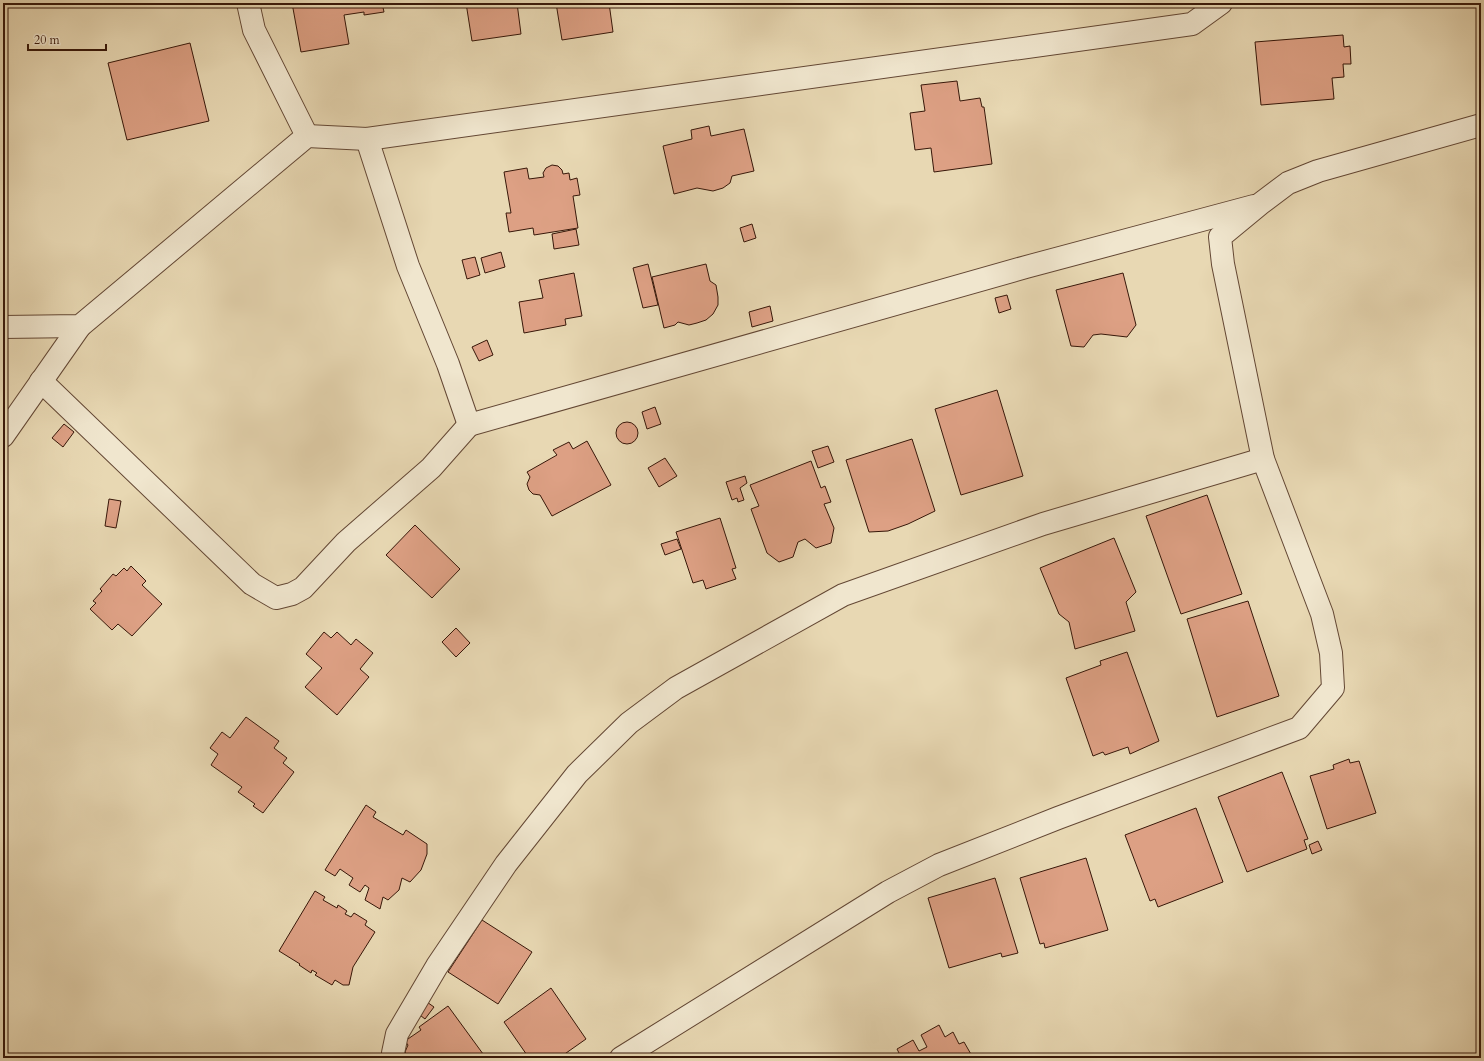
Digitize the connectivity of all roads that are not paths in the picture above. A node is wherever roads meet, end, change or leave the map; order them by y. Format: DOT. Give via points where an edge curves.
graph roads {
  1 [pos="248,3"];
  2 [pos="1221,3"];
  3 [pos="1481,125"];
  4 [pos="307,136"];
  5 [pos="367,139"];
  6 [pos="1260,204"];
  7 [pos="80,326"];
  8 [pos="3,327"];
  9 [pos="41,381"];
  10 [pos="469,426"];
  11 [pos="3,436"];
  12 [pos="1263,459"];
  13 [pos="393,1058"];
  14 [pos="622,1058"];
  1 -- 4 [label="street" via="254,30"];
  2 -- 5 [label="street" via="1192,24"];
  3 -- 6 [label="street" via="1318,171 1288,184"];
  4 -- 5 [label="street"];
  4 -- 7 [label="street"];
  5 -- 10 [label="street" via="408,266 448,364"];
  6 -- 10 [label="street"];
  6 -- 12 [label="street" via="1220,237 1223,264"];
  7 -- 8 [label="street"];
  7 -- 9 [label="street"];
  9 -- 10 [label="street" via="252,584 276,598 303,588 346,542 431,468"];
  9 -- 11 [label="street"];
  12 -- 13 [label="street" via="1043,524 843,595 676,688 629,723 577,774 506,864 437,966 397,1034"];
  12 -- 14 [label="street" via="1322,614 1331,653 1333,688 1299,728 939,865 888,892"];
}
